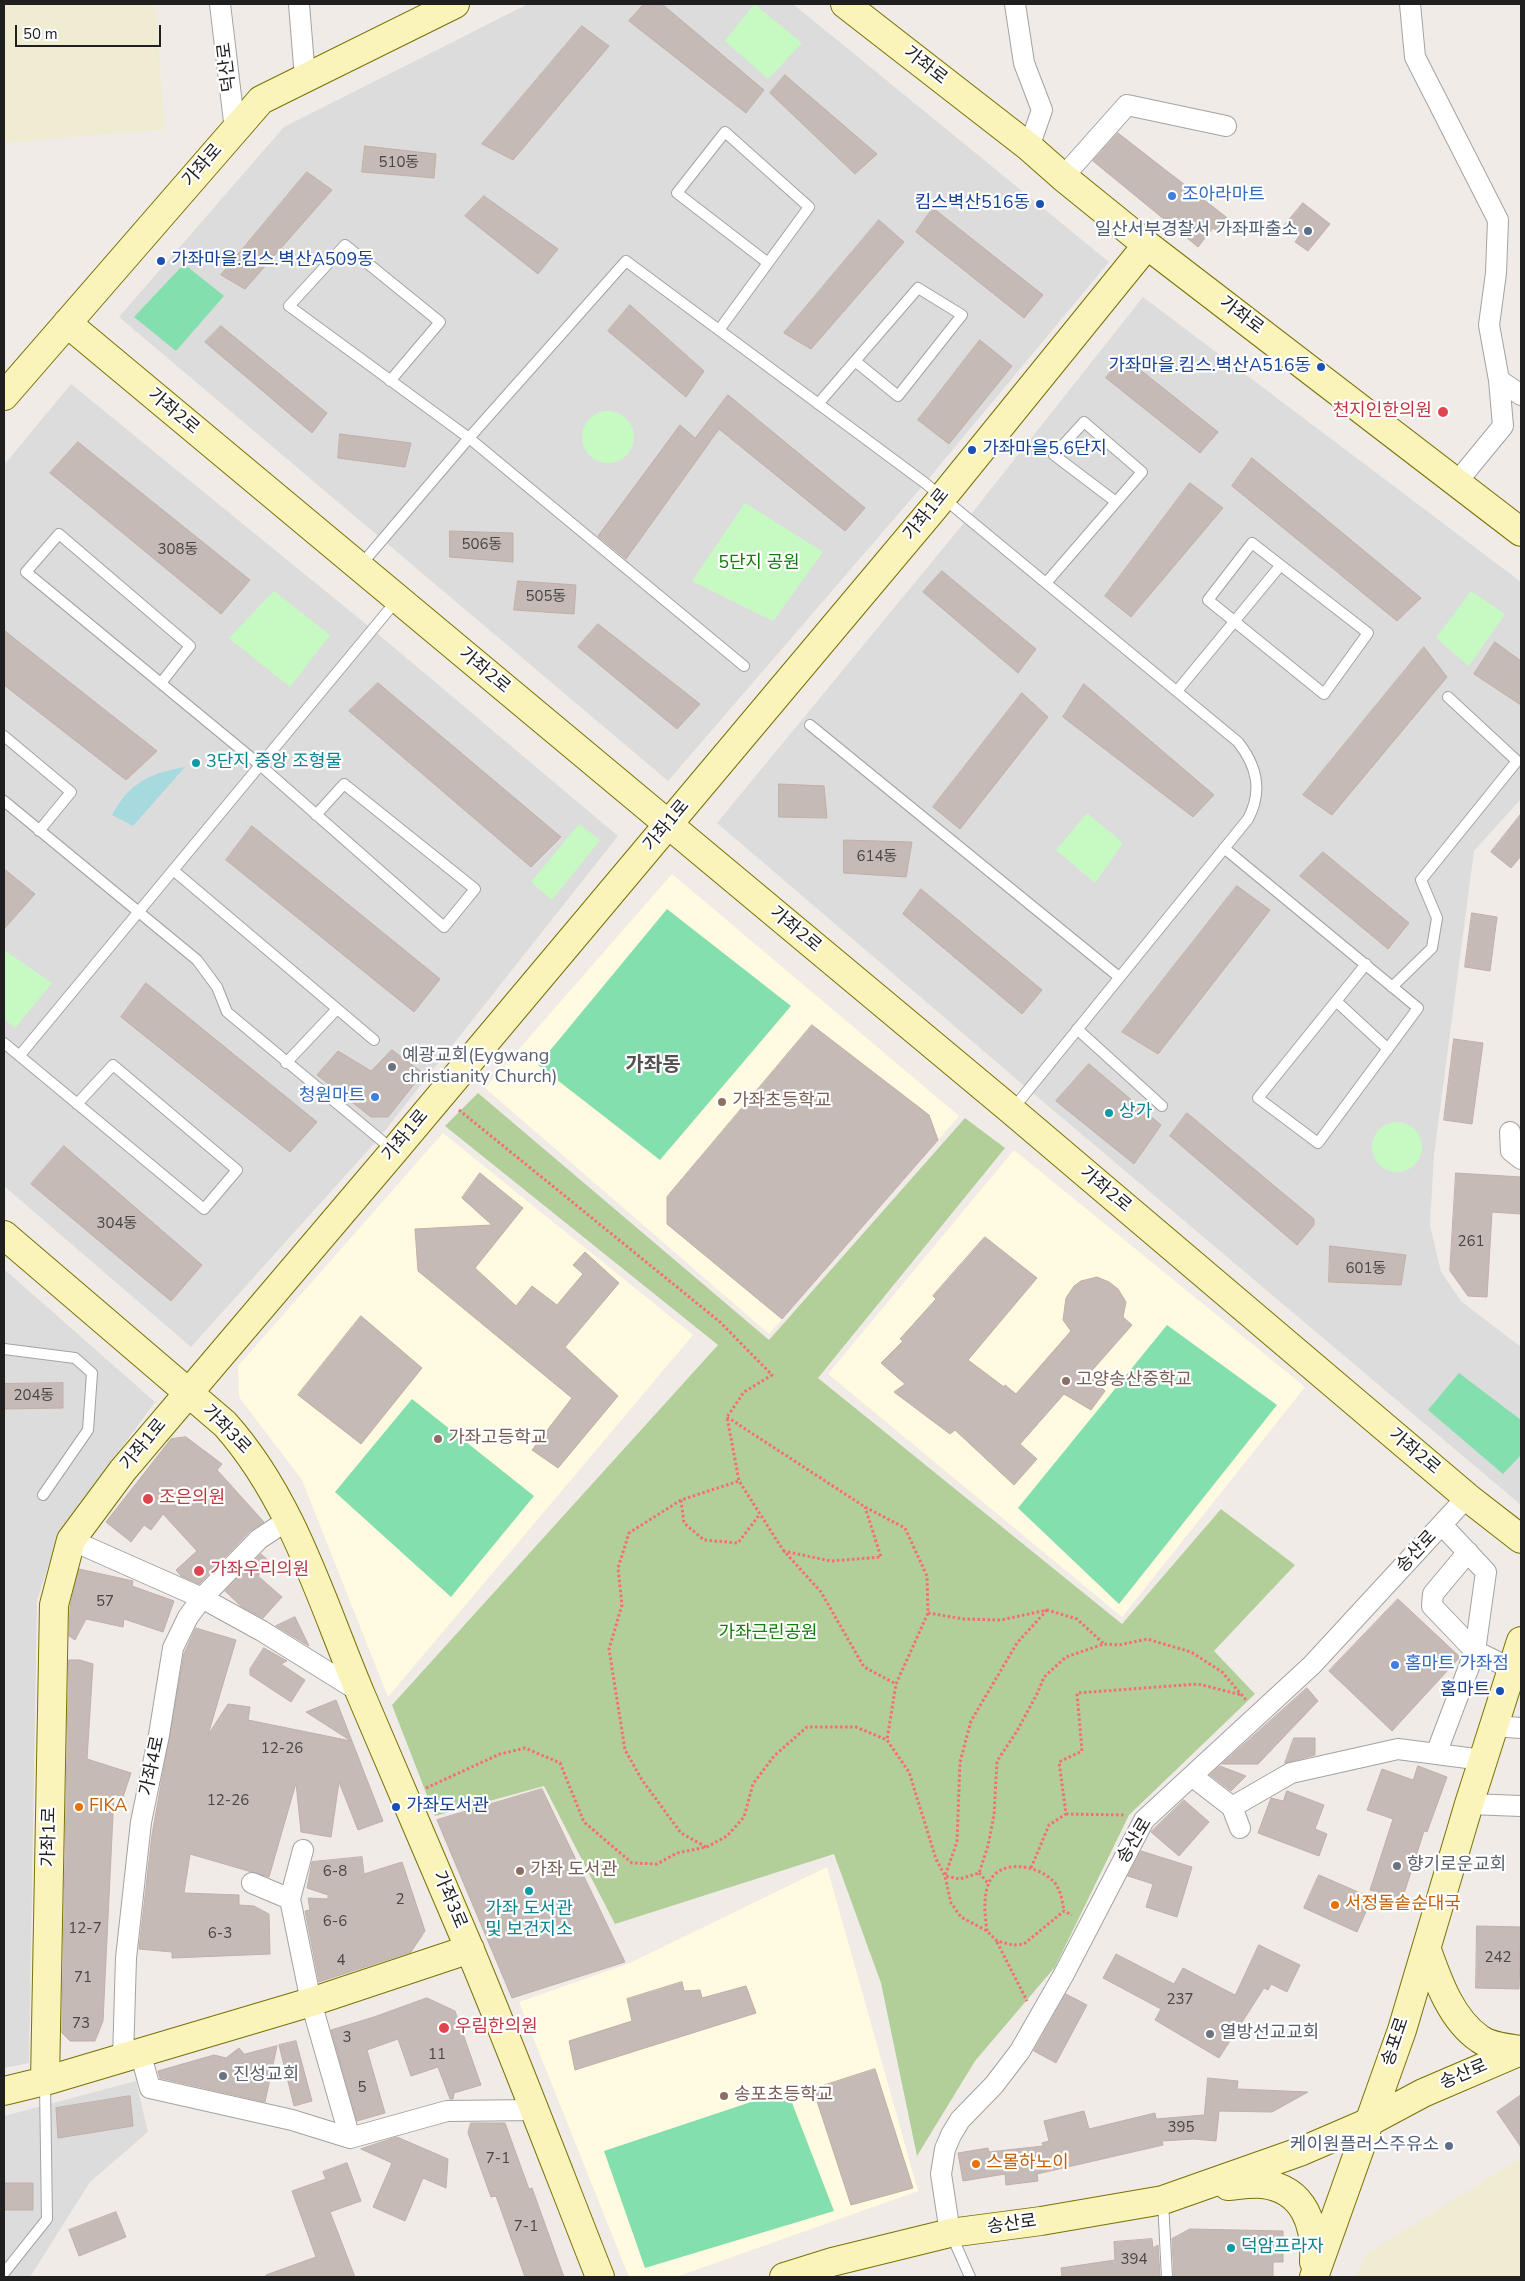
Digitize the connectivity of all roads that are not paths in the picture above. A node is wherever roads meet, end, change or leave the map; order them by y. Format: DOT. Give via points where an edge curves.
graph roads {
  1 [pos="220,4"];
  2 [pos="299,4"];
  3 [pos="455,4"];
  4 [pos="845,4"];
  5 [pos="1015,4"];
  6 [pos="1410,4"];
  7 [pos="305,78"];
  8 [pos="1226,126"];
  9 [pos="235,130"];
  10 [pos="1029,147"];
  11 [pos="1063,177"];
  12 [pos="1147,245"];
  13 [pos="768,263"];
  14 [pos="66,323"];
  15 [pos="719,330"];
  16 [pos="855,361"];
  17 [pos="1499,380"];
  18 [pos="390,381"];
  19 [pos="1521,395"];
  20 [pos="4,396"];
  21 [pos="818,404"];
  22 [pos="469,438"];
  23 [pos="1456,482"];
  24 [pos="942,498"];
  25 [pos="1116,502"];
  26 [pos="1521,532"];
  27 [pos="1280,566"];
  28 [pos="360,567"];
  29 [pos="1046,583"];
  30 [pos="397,599"];
  31 [pos="1234,621"];
  32 [pos="744,666"];
  33 [pos="161,683"];
  34 [pos="1177,691"];
  35 [pos="1448,697"];
  36 [pos="810,725"];
  37 [pos="4,736"];
  38 [pos="260,765"];
  39 [pos="4,801"];
  40 [pos="316,815"];
  41 [pos="668,824"];
  42 [pos="39,831"];
  43 [pos="1224,848"];
  44 [pos="173,870"];
  45 [pos="138,912"];
  46 [pos="1366,964"];
  47 [pos="1120,977"];
  48 [pos="1392,986"];
  49 [pos="1336,1001"];
  50 [pos="336,1008"];
  51 [pos="1077,1029"];
  52 [pos="374,1040"];
  53 [pos="4,1043"];
  54 [pos="1388,1049"];
  55 [pos="20,1056"];
  56 [pos="286,1063"];
  57 [pos="77,1104"];
  58 [pos="1162,1106"];
  59 [pos="1011,1110"];
  60 [pos="1510,1132"];
  61 [pos="394,1151"];
  62 [pos="1521,1159"];
  63 [pos="4,1235"];
  64 [pos="4,1349"];
  65 [pos="188,1392"];
  66 [pos="43,1496"];
  67 [pos="1467,1497"];
  68 [pos="288,1520"];
  69 [pos="1442,1525"];
  70 [pos="1521,1539"];
  71 [pos="71,1540"];
  72 [pos="1468,1552"];
  73 [pos="202,1598"];
  74 [pos="1521,1641"];
  75 [pos="1475,1651"];
  76 [pos="1516,1670"];
  77 [pos="360,1692"];
  78 [pos="1494,1726"];
  79 [pos="1521,1728"];
  80 [pos="1436,1754"];
  81 [pos="1483,1760"];
  82 [pos="1192,1776"];
  83 [pos="1469,1804"];
  84 [pos="1521,1806"];
  85 [pos="1232,1807"];
  86 [pos="1240,1828"];
  87 [pos="303,1850"];
  88 [pos="252,1883"];
  89 [pos="290,1899"];
  90 [pos="470,1949"];
  91 [pos="1427,1950"];
  92 [pos="311,2002"];
  93 [pos="1521,2050"];
  94 [pos="132,2055"];
  95 [pos="45,2081"];
  96 [pos="4,2091"];
  97 [pos="534,2110"];
  98 [pos="1367,2123"];
  99 [pos="350,2138"];
  100 [pos="1173,2196"];
  101 [pos="950,2233"];
  102 [pos="4,2273"];
  103 [pos="600,2277"];
  104 [pos="784,2277"];
  105 [pos="970,2277"];
  106 [pos="1167,2277"];
  107 [pos="1314,2277"];
  1 -- 9 [label="street, 덕산로"];
  2 -- 7 [label="street"];
  3 -- 7 [label="street, 가좌로"];
  4 -- 10 [label="street, 가좌로"];
  5 -- 10 [label="street" via="1024,63 1042,110"];
  6 -- 17 [label="street" via="1415,57 1498,220 1496,273 1489,325"];
  7 -- 9 [label="street, 가좌로" via="261,100"];
  8 -- 11 [label="street" via="1127,105"];
  9 -- 14 [label="street, 가좌로"];
  10 -- 11 [label="street, 가좌로"];
  11 -- 12 [label="street, 가좌로"];
  12 -- 23 [label="street, 가좌로"];
  12 -- 24 [label="street, 가좌1로"];
  13 -- 13 [label="lane" via="809,207 724,132 677,193"];
  13 -- 15 [label="lane"];
  14 -- 20 [label="street, 가좌로"];
  14 -- 28 [label="street, 가좌2로"];
  15 -- 21 [label="lane"];
  15 -- 22 [label="lane" via="626,261"];
  16 -- 16 [label="lane" via="918,288 962,315 898,396"];
  16 -- 21 [label="lane"];
  17 -- 19 [label="street"];
  17 -- 23 [label="street" via="1503,426"];
  18 -- 18 [label="lane" via="290,306 345,245 440,322"];
  18 -- 22 [label="lane"];
  21 -- 24 [label="lane"];
  22 -- 28 [label="lane"];
  22 -- 32 [label="lane"];
  23 -- 26 [label="street, 가좌로"];
  24 -- 29 [label="lane"];
  24 -- 41 [label="street, 가좌1로"];
  25 -- 25 [label="lane" via="1142,472 1084,422 1054,455"];
  25 -- 29 [label="lane"];
  27 -- 31 [label="lane"];
  27 -- 31 [label="lane" via="1252,543 1208,600"];
  27 -- 31 [label="lane" via="1368,633 1324,694"];
  28 -- 30 [label="street, 가좌2로"];
  29 -- 34 [label="lane"];
  30 -- 38 [label="lane"];
  30 -- 41 [label="street, 가좌2로"];
  31 -- 34 [label="lane"];
  33 -- 33 [label="lane" via="26,572 59,534 190,646"];
  33 -- 38 [label="lane"];
  34 -- 43 [label="lane" via="1238,742 1256,772 1258,790 1255,806"];
  35 -- 48 [label="lane" via="1517,761 1420,880 1437,918 1432,948"];
  36 -- 47 [label="lane"];
  37 -- 42 [label="lane" via="71,792"];
  38 -- 40 [label="lane"];
  38 -- 44 [label="lane"];
  39 -- 42 [label="lane"];
  40 -- 40 [label="lane" via="444,927 475,890 344,784"];
  41 -- 59 [label="street, 가좌2로"];
  41 -- 61 [label="street, 가좌1로"];
  42 -- 45 [label="lane"];
  43 -- 46 [label="lane"];
  43 -- 47 [label="lane"];
  44 -- 45 [label="lane"];
  44 -- 50 [label="lane"];
  45 -- 55 [label="lane"];
  45 -- 56 [label="lane" via="197,960 217,987 227,1012"];
  46 -- 48 [label="lane"];
  46 -- 49 [label="lane"];
  47 -- 51 [label="lane"];
  48 -- 54 [label="lane" via="1418,1008"];
  49 -- 54 [label="lane"];
  49 -- 54 [label="lane" via="1258,1098 1318,1143"];
  50 -- 52 [label="lane"];
  50 -- 56 [label="lane"];
  51 -- 58 [label="lane"];
  51 -- 59 [label="lane"];
  53 -- 55 [label="lane"];
  55 -- 57 [label="lane"];
  56 -- 61 [label="lane"];
  57 -- 57 [label="lane" via="204,1209 237,1170 113,1064"];
  59 -- 67 [label="street, 가좌2로"];
  60 -- 62 [label="street" via="1510,1151"];
  61 -- 65 [label="street, 가좌1로"];
  63 -- 65 [label="street, 가좌3로"];
  64 -- 66 [label="lane" via="75,1358 92,1373 88,1430"];
  65 -- 68 [label="street, 가좌3로" via="242,1443"];
  65 -- 71 [label="street, 가좌1로" via="123,1470"];
  67 -- 69 [label="street, 송산로"];
  67 -- 70 [label="street, 가좌2로"];
  68 -- 73 [label="street, 가좌4로" via="259,1539"];
  68 -- 77 [label="street, 가좌3로"];
  69 -- 72 [label="street"];
  69 -- 82 [label="street, 송산로" via="1312,1665"];
  71 -- 73 [label="street"];
  71 -- 95 [label="street, 가좌1로" via="54,1605"];
  72 -- 75 [label="street" via="1486,1572"];
  72 -- 75 [label="street" via="1433,1594 1432,1606"];
  73 -- 77 [label="street"];
  73 -- 94 [label="street, 가좌4로" via="173,1648 141,1822 126,1958"];
  74 -- 76 [label="street, 송포로"];
  75 -- 76 [label="street"];
  75 -- 80 [label="street"];
  76 -- 78 [label="street, 송포로"];
  77 -- 90 [label="street, 가좌3로"];
  78 -- 79 [label="street"];
  78 -- 81 [label="street, 송포로"];
  80 -- 81 [label="street"];
  80 -- 85 [label="street" via="1398,1749 1291,1773"];
  81 -- 83 [label="street, 송포로"];
  82 -- 85 [label="street"];
  82 -- 101 [label="street, 송산로" via="1144,1820 1029,2036 1011,2064 950,2135 941,2174"];
  83 -- 84 [label="street"];
  83 -- 91 [label="street, 송포로"];
  85 -- 86 [label="street"];
  87 -- 89 [label="street"];
  88 -- 89 [label="street"];
  89 -- 92 [label="street"];
  90 -- 92 [label="street"];
  90 -- 97 [label="street, 가좌3로"];
  91 -- 93 [label="street" via="1445,1996 1459,2018 1480,2040"];
  91 -- 98 [label="street, 송포로" via="1402,2030"];
  92 -- 94 [label="street"];
  92 -- 99 [label="street"];
  93 -- 98 [label="street, 송산로" via="1423,2093"];
  94 -- 95 [label="street"];
  94 -- 99 [label="street" via="150,2088 292,2120"];
  95 -- 96 [label="street"];
  95 -- 102 [label="lane" via="47,2219"];
  97 -- 99 [label="street" via="447,2111"];
  97 -- 103 [label="street, 가좌3로"];
  98 -- 100 [label="street, 송산로" via="1302,2151"];
  98 -- 107 [label="street, 송포로"];
  100 -- 101 [label="street, 송산로" via="1041,2221"];
  100 -- 106 [label="lane"];
  100 -- 107 [label="street" via="1224,2186 1264,2184 1286,2192 1303,2207 1313,2227"];
  101 -- 104 [label="street, 송산로"];
  101 -- 105 [label="lane"];
}
